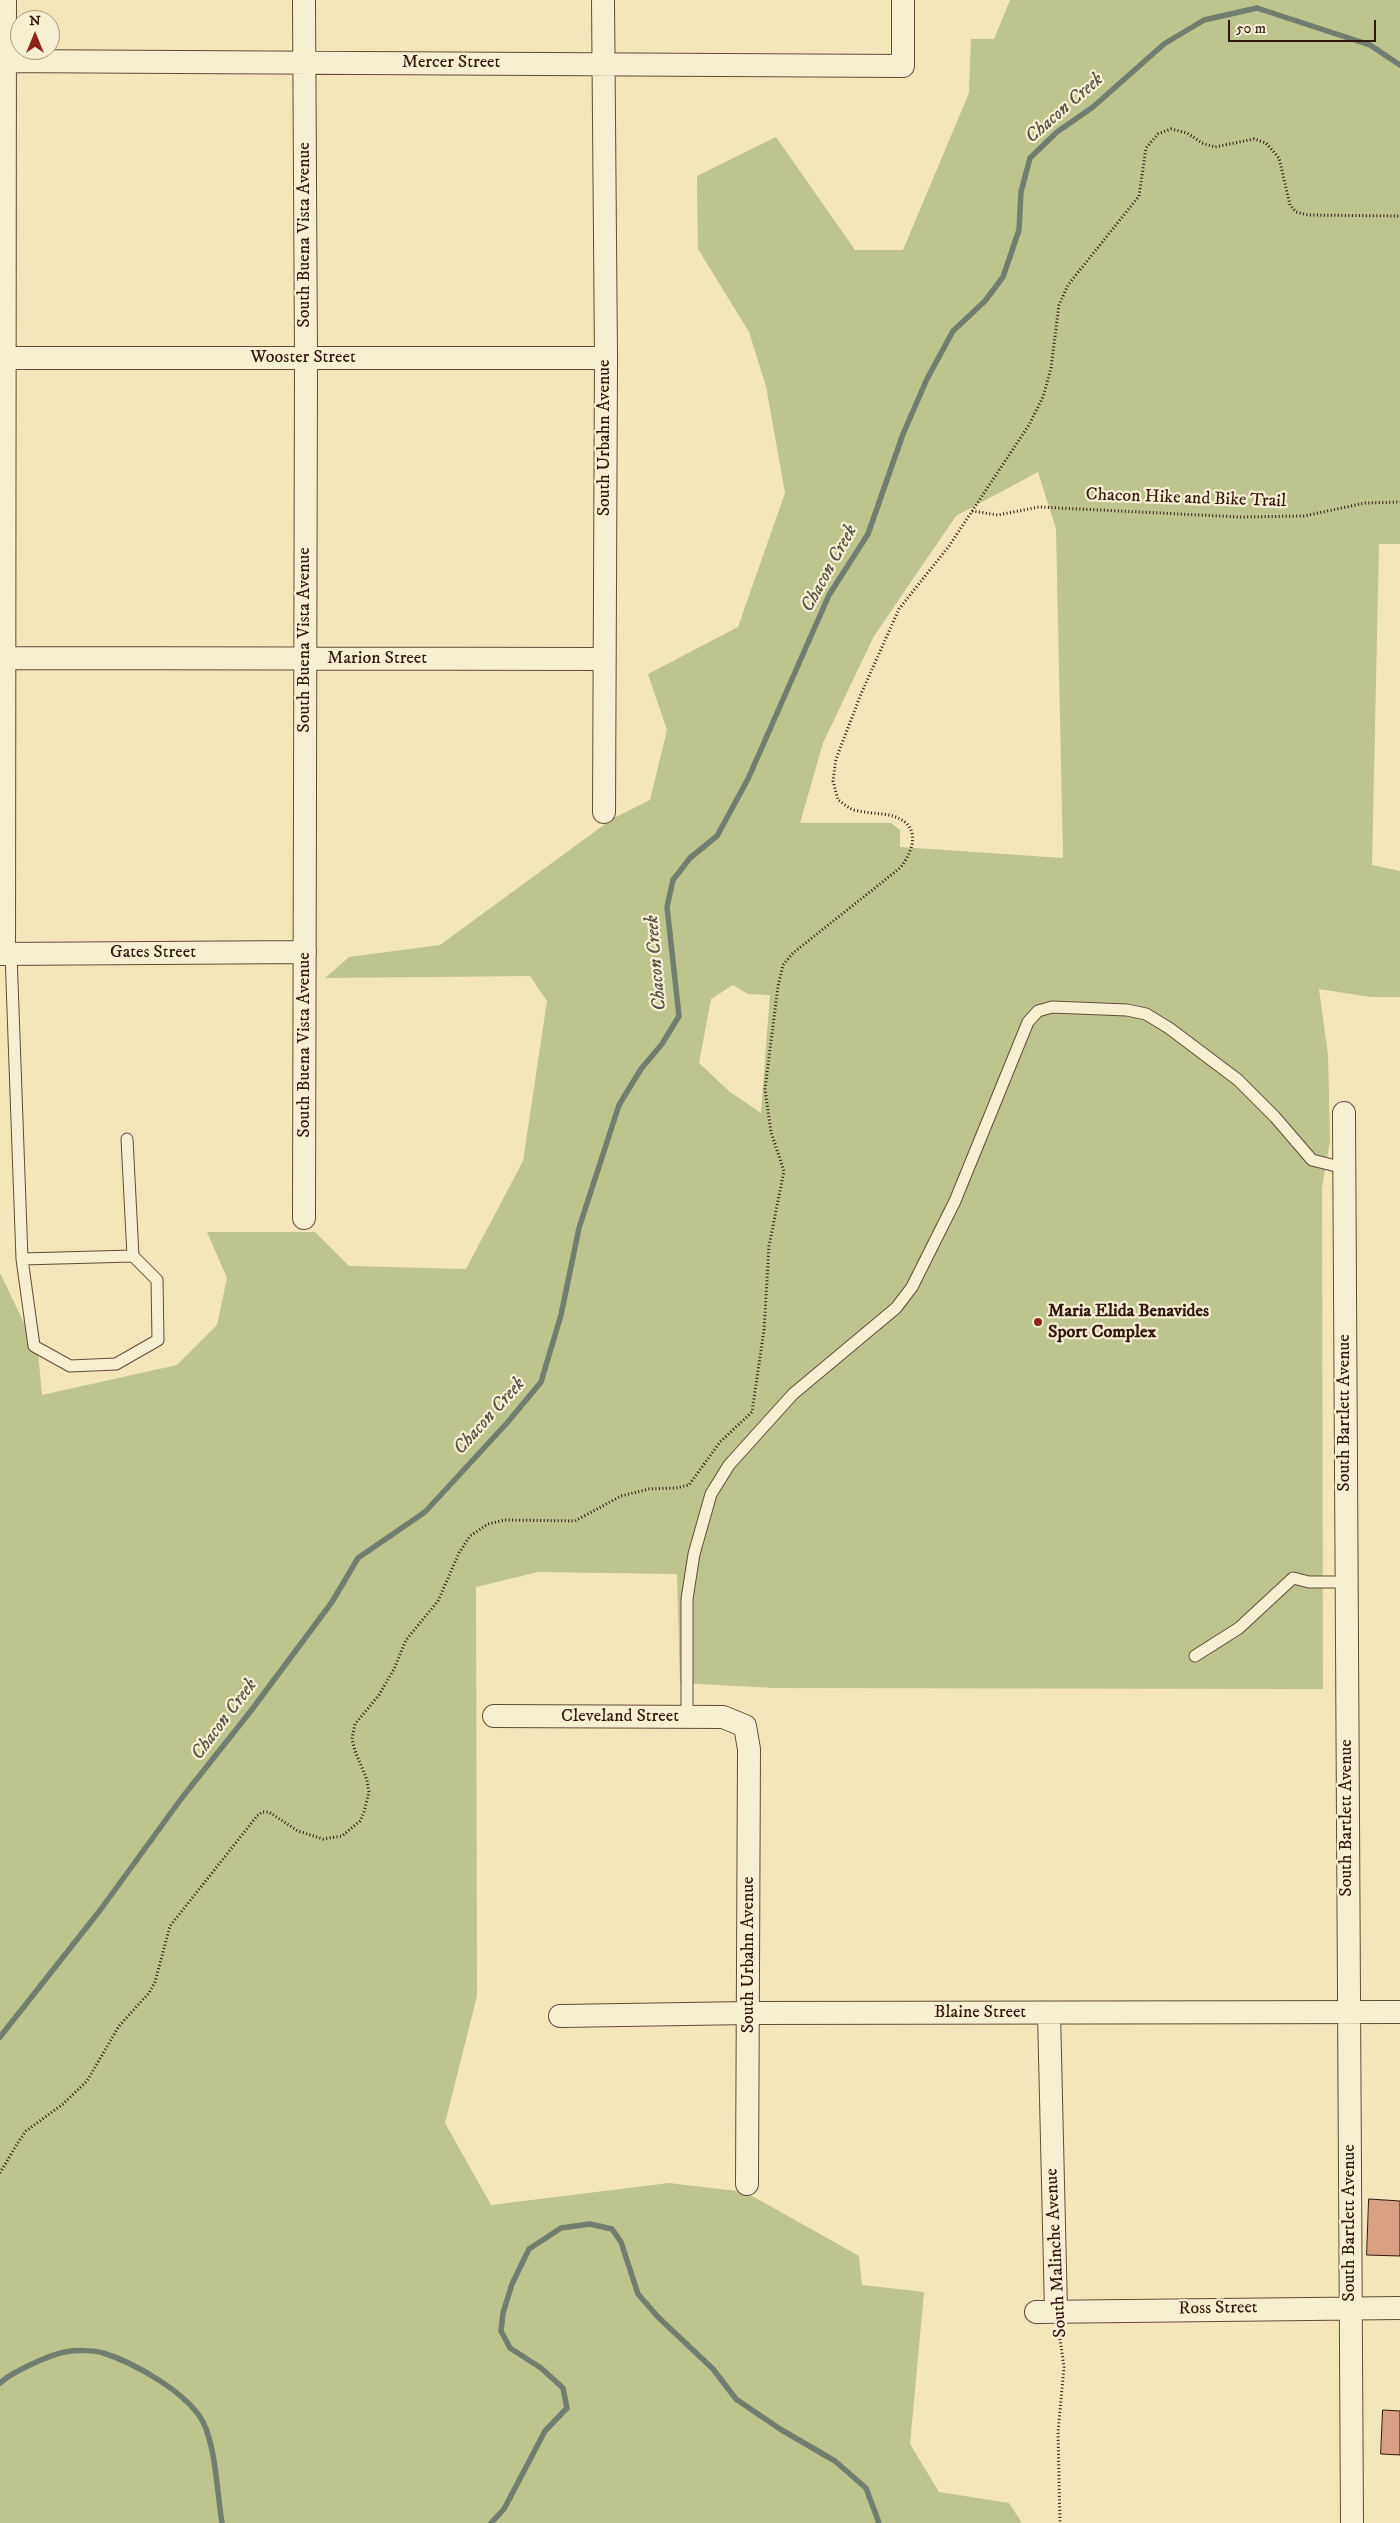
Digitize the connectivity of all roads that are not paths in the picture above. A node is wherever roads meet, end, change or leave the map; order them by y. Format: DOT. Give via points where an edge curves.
graph roads {
  1 [pos="5,0"];
  2 [pos="304,0"];
  3 [pos="603,0"];
  4 [pos="903,0"];
  5 [pos="2,61"];
  6 [pos="304,63"];
  7 [pos="603,64"];
  8 [pos="3,358"];
  9 [pos="306,358"];
  10 [pos="606,358"];
  11 [pos="2,658"];
  12 [pos="304,658"];
  13 [pos="604,659"];
  14 [pos="604,812"];
  15 [pos="305,952"];
  16 [pos="5,954"];
  17 [pos="1344,1113"];
  18 [pos="127,1139"];
  19 [pos="1344,1168"];
  20 [pos="304,1218"];
  21 [pos="133,1256"];
  22 [pos="22,1259"];
  23 [pos="1346,1582"];
  24 [pos="1195,1656"];
  25 [pos="494,1716"];
  26 [pos="687,1718"];
  27 [pos="745,1726"];
  28 [pos="1400,2012"];
  29 [pos="749,2013"];
  30 [pos="1049,2013"];
  31 [pos="1348,2013"];
  32 [pos="560,2016"];
  33 [pos="746,2184"];
  34 [pos="1350,2308"];
  35 [pos="1400,2308"];
  36 [pos="1046,2312"];
  37 [pos="1352,2523"];
  1 -- 5 [label="street"];
  2 -- 6 [label="street, South Buena Vista Avenue"];
  3 -- 7 [label="street, South Urbahn Avenue"];
  4 -- 7 [label="street, Mercer Street" via="903,66"];
  5 -- 6 [label="street, Mercer Street"];
  5 -- 8 [label="street"];
  6 -- 7 [label="street, Mercer Street"];
  6 -- 9 [label="street, South Buena Vista Avenue"];
  7 -- 10 [label="street, South Urbahn Avenue"];
  8 -- 9 [label="street, Wooster Street"];
  8 -- 11 [label="street"];
  9 -- 10 [label="street, Wooster Street"];
  9 -- 12 [label="street, South Buena Vista Avenue"];
  10 -- 13 [label="street, South Urbahn Avenue"];
  11 -- 12 [label="street, Marion Street"];
  11 -- 16 [label="street"];
  12 -- 13 [label="street, Marion Street"];
  12 -- 15 [label="street, South Buena Vista Avenue"];
  13 -- 14 [label="street, South Urbahn Avenue"];
  15 -- 16 [label="street, Gates Street"];
  15 -- 20 [label="street, South Buena Vista Avenue"];
  16 -- 22 [label="lane"];
  17 -- 19 [label="street, South Bartlett Avenue"];
  18 -- 21 [label="lane"];
  19 -- 23 [label="street, South Bartlett Avenue"];
  19 -- 26 [label="lane" via="1312,1160 1238,1080 1146,1014 1127,1010 1052,1007 1038,1011 1028,1022 955,1201 912,1288 896,1308 793,1394 729,1465 711,1494 694,1554 688,1599"];
  21 -- 22 [label="lane"];
  21 -- 22 [label="lane" via="157,1280 158,1340 116,1364 70,1366 34,1346"];
  23 -- 24 [label="lane" via="1310,1582 1293,1578 1239,1628"];
  23 -- 31 [label="street, South Bartlett Avenue"];
  25 -- 26 [label="street, Cleveland Street"];
  26 -- 27 [label="street, Cleveland Street" via="723,1718"];
  27 -- 29 [label="street, South Urbahn Avenue" via="749,1749"];
  28 -- 31 [label="street, Blaine Street"];
  29 -- 30 [label="street, Blaine Street"];
  29 -- 32 [label="street, Blaine Street"];
  29 -- 33 [label="street, South Urbahn Avenue"];
  30 -- 31 [label="street, Blaine Street"];
  30 -- 36 [label="street, South Malinche Avenue"];
  31 -- 34 [label="street, South Bartlett Avenue"];
  34 -- 35 [label="street, Ross Street"];
  34 -- 36 [label="street, Ross Street"];
  34 -- 37 [label="street, South Bartlett Avenue"];
}
